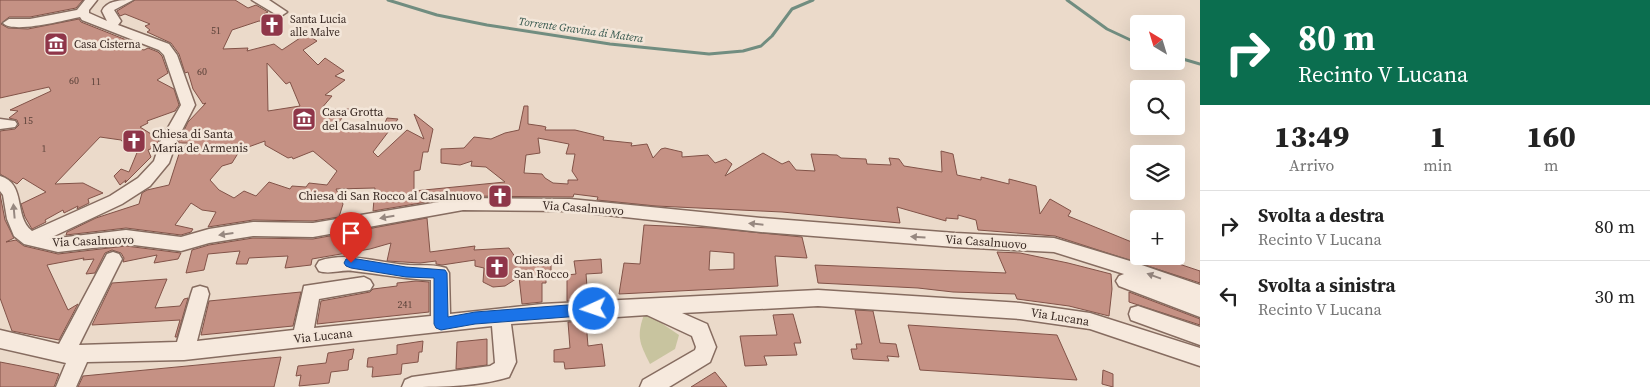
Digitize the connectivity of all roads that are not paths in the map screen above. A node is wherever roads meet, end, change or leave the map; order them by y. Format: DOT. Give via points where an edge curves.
graph roads {
  1 [pos="91,0"];
  2 [pos="128,0"];
  3 [pos="258,0"];
  4 [pos="281,12"];
  5 [pos="83,13"];
  6 [pos="9,23"];
  7 [pos="110,25"];
  8 [pos="0,182"];
  9 [pos="30,239"];
  10 [pos="114,259"];
  11 [pos="325,266"];
  12 [pos="1126,281"];
  13 [pos="364,286"];
  14 [pos="1200,293"];
  15 [pos="200,294"];
  16 [pos="647,306"];
  17 [pos="1200,308"];
  18 [pos="1138,314"];
  19 [pos="500,316"];
  20 [pos="441,324"];
  21 [pos="1200,336"];
  22 [pos="302,338"];
  23 [pos="0,339"];
  24 [pos="184,351"];
  25 [pos="72,354"];
  26 [pos="1200,357"];
  27 [pos="66,387"];
  28 [pos="412,387"];
  29 [pos="650,387"];
  1 -- 5 [label="street"];
  2 -- 7 [label="street" via="109,8 115,21"];
  3 -- 4 [label="street"];
  5 -- 6 [label="street" via="30,23"];
  5 -- 7 [label="street"];
  7 -- 9 [label="street" via="164,47 188,105 161,163 144,182 116,200"];
  9 -- 8 [label="street, one-way" via="20,232 11,195"];
  14 -- 9 [label="street, Via Casalnuovo, one-way" via="1054,244 761,225 570,205 462,204 313,230 253,229 181,244 126,238 58,245"];
  10 -- 25 [label="street"];
  11 -- 20 [label="street" via="351,263 406,272 440,273"];
  12 -- 17 [label="street"];
  13 -- 22 [label="street" via="311,292"];
  15 -- 24 [label="street"];
  16 -- 19 [label="street, Via Lucana"];
  16 -- 26 [label="street, Via Lucana" via="818,298 1020,311 1090,322"];
  16 -- 29 [label="street" via="700,330 706,347 702,356"];
  18 -- 21 [label="street"];
  19 -- 20 [label="street, Via Lucana"];
  19 -- 28 [label="street" via="506,362 502,370 492,375"];
  20 -- 22 [label="street, Via Lucana"];
  22 -- 24 [label="street, Via Lucana"];
  23 -- 25 [label="street, Via Lucana"];
  24 -- 25 [label="street, Via Lucana"];
  25 -- 27 [label="street"];
}
